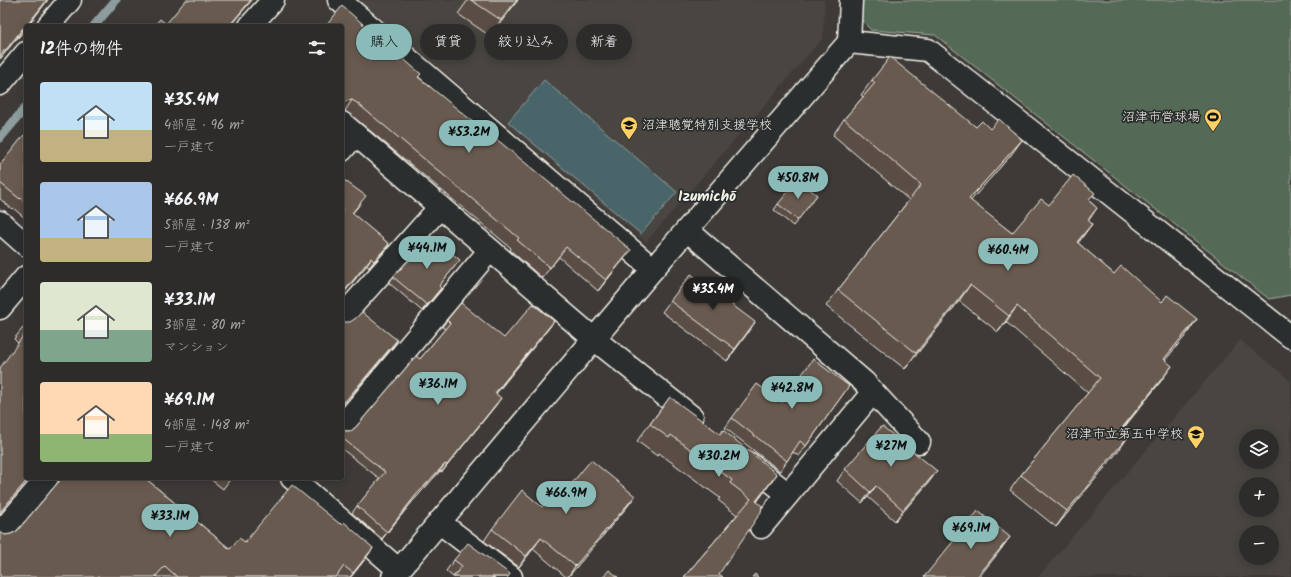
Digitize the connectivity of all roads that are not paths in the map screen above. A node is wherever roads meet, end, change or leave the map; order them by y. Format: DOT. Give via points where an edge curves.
graph roads {
  1 [pos="70,0"];
  2 [pos="273,0"];
  3 [pos="339,0"];
  4 [pos="851,0"];
  5 [pos="50,24"];
  6 [pos="252,24"];
  7 [pos="849,42"];
  8 [pos="24,55"];
  9 [pos="0,84"];
  10 [pos="346,136"];
  11 [pos="440,207"];
  12 [pos="0,222"];
  13 [pos="687,230"];
  14 [pos="24,243"];
  15 [pos="490,250"];
  16 [pos="653,269"];
  17 [pos="24,279"];
  18 [pos="0,308"];
  19 [pos="344,315"];
  20 [pos="1291,337"];
  21 [pos="594,339"];
  22 [pos="873,392"];
  23 [pos="344,424"];
  24 [pos="709,431"];
  25 [pos="918,442"];
  26 [pos="733,450"];
  27 [pos="45,480"];
  28 [pos="296,480"];
  29 [pos="788,494"];
  30 [pos="439,522"];
  31 [pos="761,527"];
  32 [pos="0,533"];
  33 [pos="396,574"];
  34 [pos="511,577"];
  1 -- 5 [label="street"];
  2 -- 6 [label="street"];
  3 -- 16 [label="street"];
  4 -- 7 [label="street"];
  7 -- 13 [label="street"];
  7 -- 20 [label="street" via="928,50"];
  8 -- 9 [label="street"];
  10 -- 11 [label="street"];
  11 -- 15 [label="street"];
  11 -- 19 [label="street"];
  12 -- 14 [label="street"];
  13 -- 16 [label="street"];
  13 -- 22 [label="street"];
  15 -- 21 [label="street"];
  15 -- 23 [label="street"];
  16 -- 21 [label="street"];
  17 -- 18 [label="street"];
  21 -- 24 [label="street"];
  21 -- 30 [label="street"];
  22 -- 25 [label="street"];
  22 -- 29 [label="street"];
  26 -- 29 [label="street"];
  27 -- 32 [label="street"];
  28 -- 33 [label="street"];
  29 -- 31 [label="street"];
  30 -- 33 [label="street"];
  30 -- 34 [label="street"];
}
